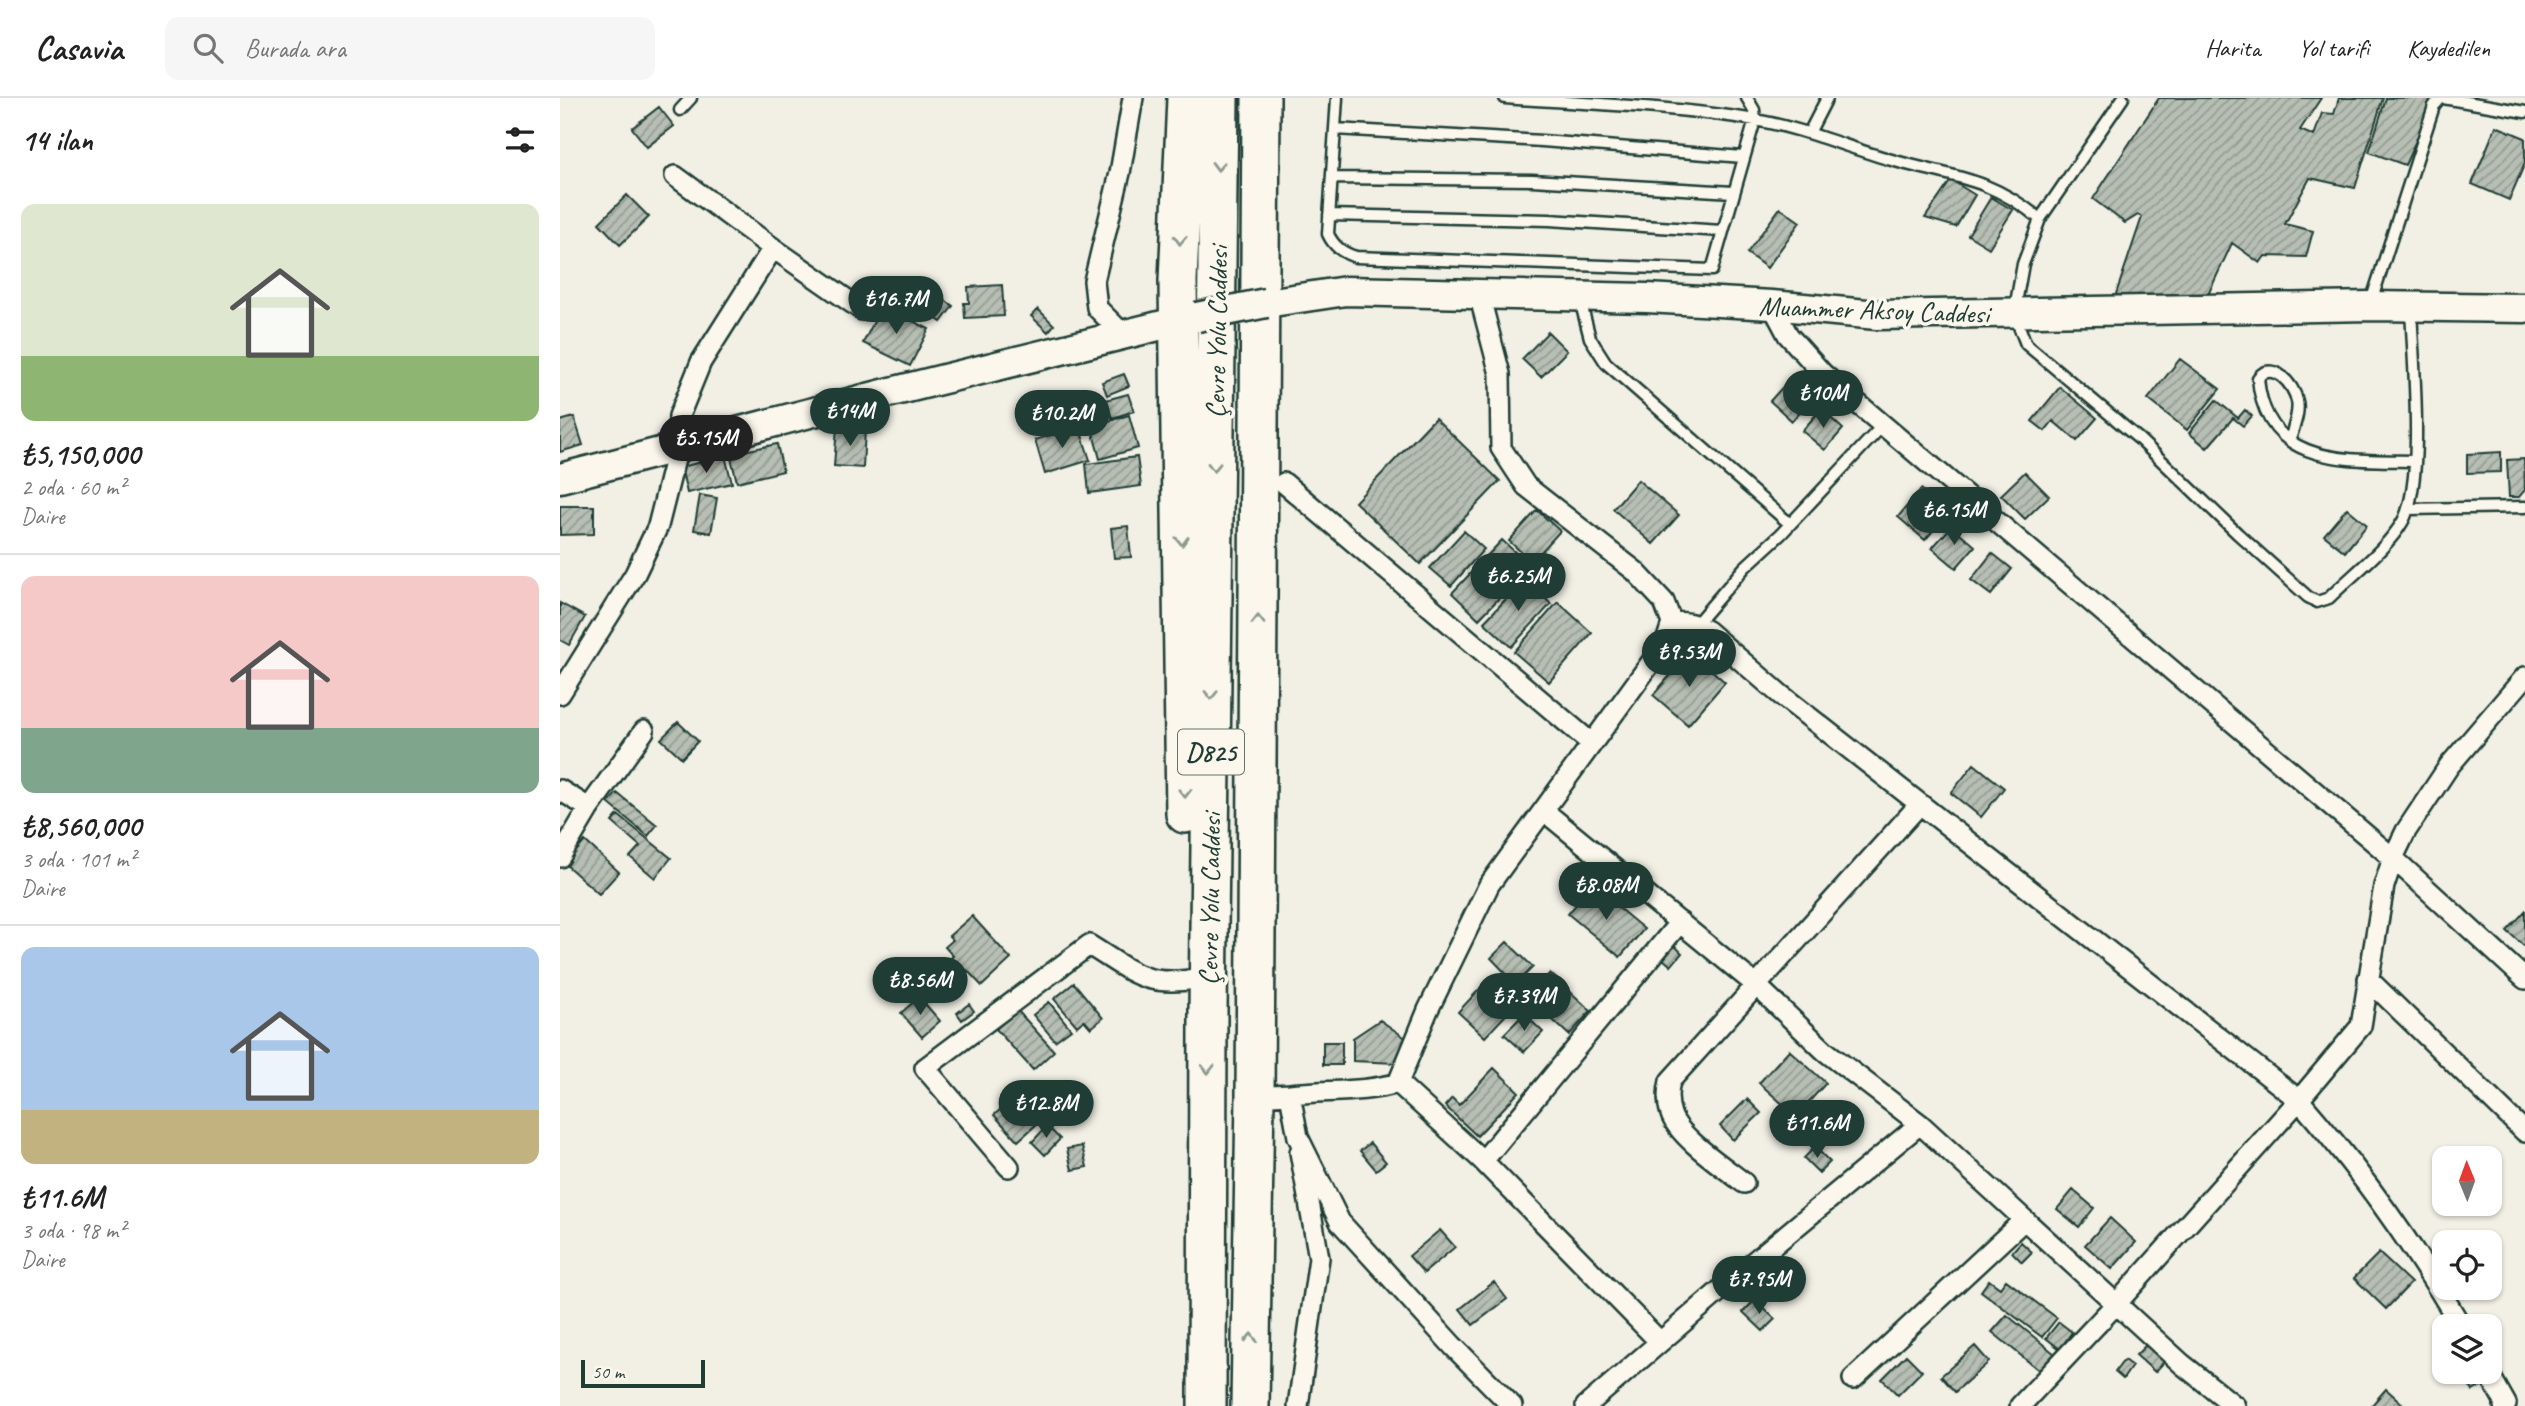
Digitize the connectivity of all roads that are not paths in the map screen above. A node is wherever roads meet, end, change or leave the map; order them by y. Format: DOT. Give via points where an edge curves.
graph roads {
  1 [pos="691,98"];
  2 [pos="1133,98"];
  3 [pos="1186,98"];
  4 [pos="1219,98"];
  5 [pos="1262,98"];
  6 [pos="1287,98"];
  7 [pos="1337,98"];
  8 [pos="1505,98"];
  9 [pos="1746,98"];
  10 [pos="1827,98"];
  11 [pos="2123,98"];
  12 [pos="2442,98"];
  13 [pos="680,110"];
  14 [pos="2525,112"];
  15 [pos="1755,120"];
  16 [pos="1335,129"];
  17 [pos="1809,133"];
  18 [pos="1743,157"];
  19 [pos="676,176"];
  20 [pos="1332,178"];
  21 [pos="1733,192"];
  22 [pos="1329,215"];
  23 [pos="2040,219"];
  24 [pos="1722,231"];
  25 [pos="773,248"];
  26 [pos="1479,294"];
  27 [pos="1579,296"];
  28 [pos="1273,302"];
  29 [pos="1772,305"];
  30 [pos="2370,306"];
  31 [pos="2411,307"];
  32 [pos="2525,308"];
  33 [pos="862,310"];
  34 [pos="2014,314"];
  35 [pos="1188,319"];
  36 [pos="1123,334"];
  37 [pos="1883,425"];
  38 [pos="2290,440"];
  39 [pos="678,447"];
  40 [pos="2414,461"];
  41 [pos="560,478"];
  42 [pos="1284,483"];
  43 [pos="2525,507"];
  44 [pos="2408,509"];
  45 [pos="1790,524"];
  46 [pos="1672,623"];
  47 [pos="1696,624"];
  48 [pos="2525,677"];
  49 [pos="560,694"];
  50 [pos="644,731"];
  51 [pos="1591,743"];
  52 [pos="560,790"];
  53 [pos="1920,804"];
  54 [pos="589,808"];
  55 [pos="1544,811"];
  56 [pos="560,857"];
  57 [pos="2393,858"];
  58 [pos="1680,922"];
  59 [pos="2368,979"];
  60 [pos="2525,979"];
  61 [pos="1756,985"];
  62 [pos="1205,995"];
  63 [pos="1398,1083"];
  64 [pos="1273,1095"];
  65 [pos="2299,1100"];
  66 [pos="1920,1124"];
  67 [pos="2525,1132"];
  68 [pos="1298,1137"];
  69 [pos="1483,1161"];
  70 [pos="1009,1167"];
  71 [pos="1744,1183"];
  72 [pos="2024,1220"];
  73 [pos="2117,1303"];
  74 [pos="2454,1314"];
  75 [pos="1660,1342"];
  76 [pos="1853,1379"];
  77 [pos="2495,1384"];
  78 [pos="2506,1405"];
  79 [pos="1207,1406"];
  80 [pos="1250,1406"];
  81 [pos="1298,1406"];
  82 [pos="1513,1406"];
  83 [pos="1586,1406"];
  84 [pos="2020,1406"];
  85 [pos="2235,1406"];
  1 -- 13 [label="lane"];
  2 -- 36 [label="street" via="1094,281 1097,308"];
  3 -- 35 [label="highway, one-way" via="1178,281"];
  4 -- 62 [label="highway, Çevre Yolu Caddesi / D825, one-way"];
  64 -- 5 [label="highway, Çevre Yolu Caddesi / D825, one-way"];
  6 -- 28 [label="highway"];
  7 -- 16 [label="lane"];
  8 -- 15 [label="lane"];
  9 -- 15 [label="lane"];
  10 -- 17 [label="lane"];
  11 -- 23 [label="lane"];
  12 -- 14 [label="lane"];
  12 -- 30 [label="lane" via="2434,106"];
  15 -- 17 [label="lane"];
  15 -- 18 [label="lane"];
  16 -- 18 [label="lane"];
  16 -- 20 [label="lane"];
  17 -- 23 [label="lane" via="1988,185"];
  18 -- 21 [label="lane"];
  19 -- 25 [label="street"];
  20 -- 21 [label="lane" via="1532,180"];
  20 -- 22 [label="lane"];
  21 -- 24 [label="lane"];
  22 -- 24 [label="lane" via="1549,220"];
  22 -- 24 [label="lane" via="1330,240 1356,257 1712,270"];
  23 -- 34 [label="lane" via="2023,264"];
  25 -- 33 [label="street"];
  25 -- 39 [label="street" via="701,362 679,416"];
  26 -- 27 [label="street, Muammer Aksoy Caddesi"];
  26 -- 28 [label="street, Muammer Aksoy Caddesi" via="1346,291"];
  26 -- 46 [label="street" via="1500,374 1501,448 1526,486 1635,571 1664,603"];
  27 -- 29 [label="street, Muammer Aksoy Caddesi"];
  27 -- 45 [label="lane" via="1590,338 1606,363"];
  28 -- 35 [label="street, Muammer Aksoy Caddesi, bridge"];
  28 -- 42 [label="highway"];
  29 -- 34 [label="street, Muammer Aksoy Caddesi" via="1877,315"];
  29 -- 37 [label="street" via="1788,335 1823,374"];
  30 -- 31 [label="street, Muammer Aksoy Caddesi"];
  30 -- 34 [label="street, Muammer Aksoy Caddesi"];
  31 -- 32 [label="street, Muammer Aksoy Caddesi"];
  31 -- 40 [label="lane"];
  34 -- 44 [label="lane" via="2025,344 2139,439 2308,597 2317,601 2329,598 2391,537"];
  35 -- 36 [label="street, Muammer Aksoy Caddesi"];
  35 -- 62 [label="highway, one-way" via="1186,867"];
  36 -- 39 [label="street, Muammer Aksoy Caddesi"];
  37 -- 45 [label="lane"];
  37 -- 57 [label="street"];
  38 -- 38 [label="lane" via="2271,420 2260,398 2258,378 2264,372 2281,377 2295,394 2298,410"];
  38 -- 40 [label="lane" via="2319,456"];
  39 -- 41 [label="street, Muammer Aksoy Caddesi"];
  39 -- 49 [label="street" via="658,526 635,574"];
  40 -- 44 [label="lane"];
  42 -- 51 [label="street"];
  42 -- 64 [label="highway"];
  43 -- 44 [label="lane"];
  45 -- 47 [label="lane"];
  46 -- 47 [label="street"];
  46 -- 51 [label="street" via="1666,642"];
  47 -- 53 [label="street"];
  48 -- 57 [label="street" via="2449,766"];
  50 -- 54 [label="street"];
  51 -- 55 [label="street"];
  52 -- 54 [label="street"];
  53 -- 61 [label="street"];
  53 -- 65 [label="street"];
  54 -- 56 [label="street"];
  55 -- 58 [label="street"];
  55 -- 63 [label="street" via="1489,885"];
  57 -- 59 [label="street"];
  57 -- 60 [label="street"];
  58 -- 61 [label="street"];
  58 -- 69 [label="street"];
  59 -- 65 [label="street" via="2361,1026"];
  59 -- 67 [label="street"];
  61 -- 66 [label="street" via="1825,1051"];
  61 -- 71 [label="street" via="1670,1081 1667,1096 1671,1117 1685,1134"];
  62 -- 70 [label="street" via="1143,979 1089,945 925,1068"];
  62 -- 79 [label="highway, Çevre Yolu Caddesi / D825, one-way"];
  63 -- 64 [label="street" via="1376,1089"];
  63 -- 69 [label="street"];
  64 -- 68 [label="street"];
  80 -- 64 [label="highway, Çevre Yolu Caddesi / D825, one-way"];
  65 -- 73 [label="street"];
  65 -- 74 [label="street" via="2346,1154"];
  66 -- 72 [label="street"];
  66 -- 75 [label="street"];
  68 -- 81 [label="street" via="1319,1258"];
  68 -- 82 [label="street" via="1340,1222"];
  69 -- 75 [label="street"];
  72 -- 73 [label="street"];
  72 -- 76 [label="street"];
  73 -- 84 [label="street"];
  73 -- 85 [label="street"];
  75 -- 83 [label="street"];
  77 -- 78 [label="street"];
}
